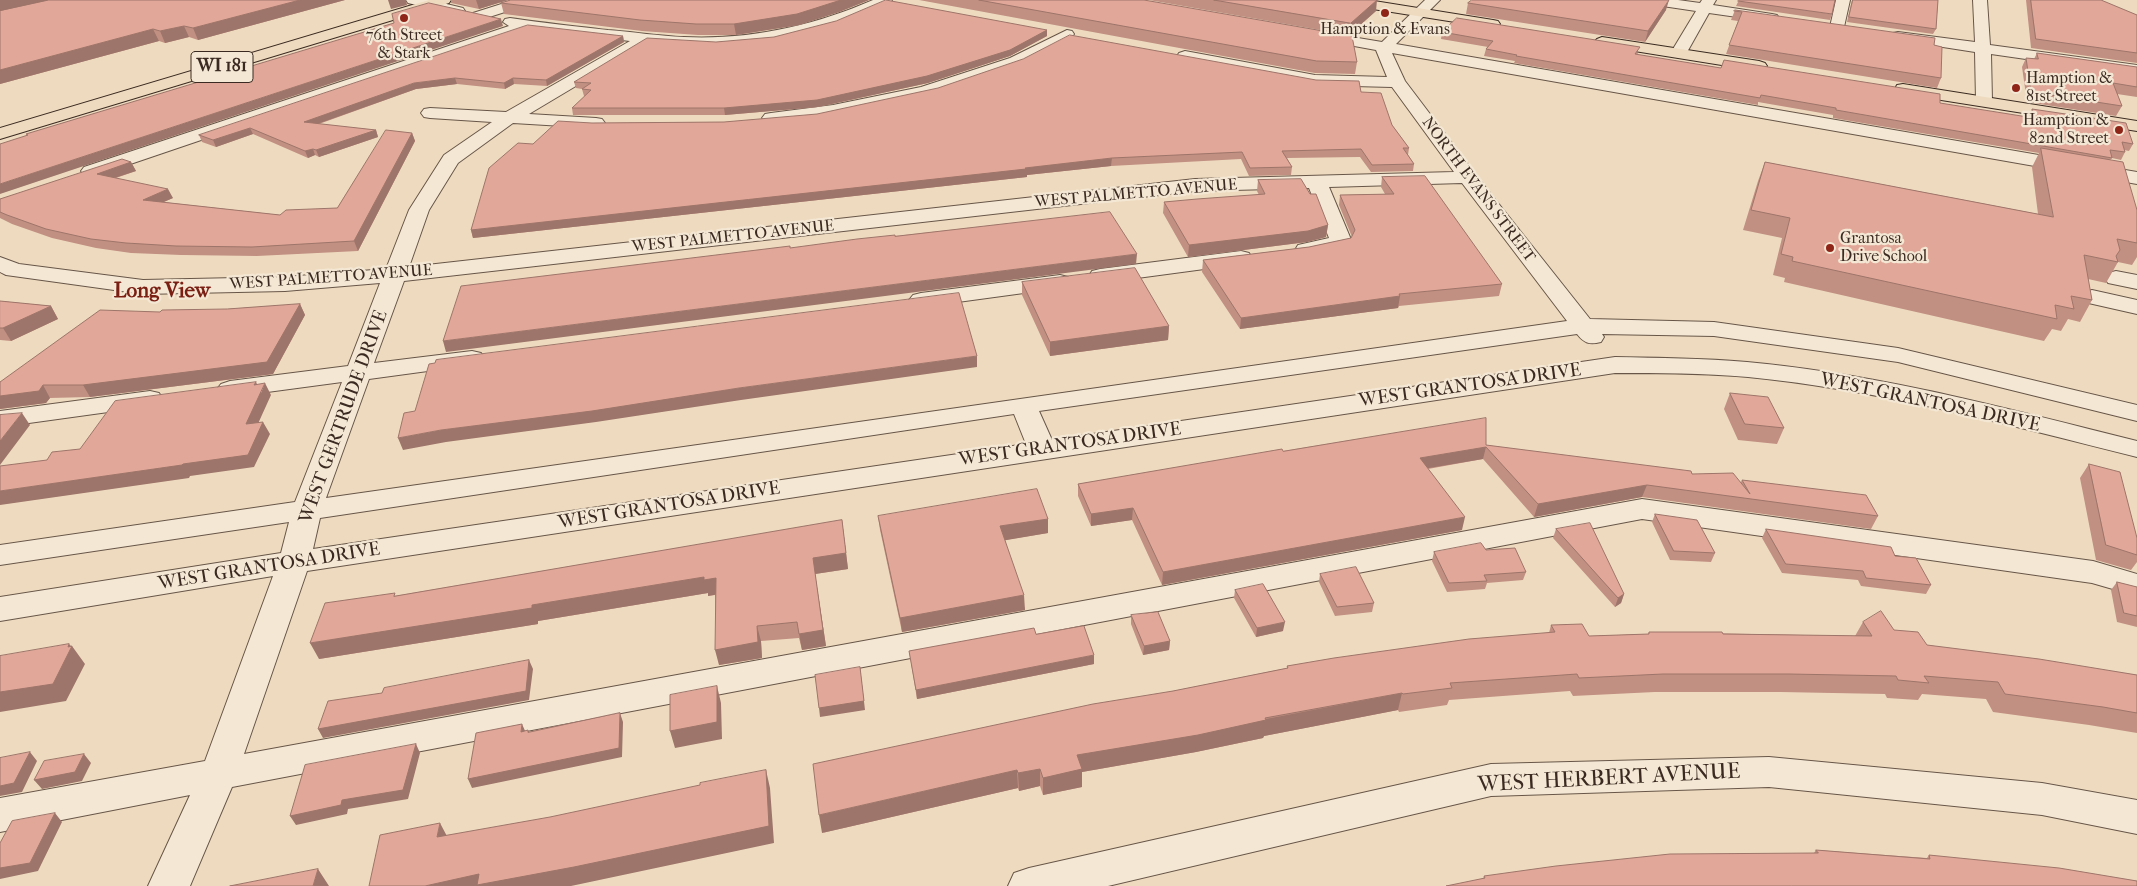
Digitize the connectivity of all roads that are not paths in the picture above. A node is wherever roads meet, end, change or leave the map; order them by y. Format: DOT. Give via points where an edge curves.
graph roads {
  1 [pos="413,0"];
  2 [pos="528,0"];
  3 [pos="1341,0"];
  4 [pos="1649,0"];
  5 [pos="1843,0"];
  6 [pos="1980,0"];
  7 [pos="889,1"];
  8 [pos="438,2"];
  9 [pos="1426,4"];
  10 [pos="1707,4"];
  11 [pos="503,8"];
  12 [pos="478,16"];
  13 [pos="1506,20"];
  14 [pos="1789,20"];
  15 [pos="1818,24"];
  16 [pos="527,25"];
  17 [pos="1836,27"];
  18 [pos="1041,30"];
  19 [pos="1855,30"];
  20 [pos="1296,32"];
  21 [pos="1592,33"];
  22 [pos="604,34"];
  23 [pos="1067,34"];
  24 [pos="1883,34"];
  25 [pos="646,38"];
  26 [pos="1084,38"];
  27 [pos="1385,47"];
  28 [pos="1681,47"];
  29 [pos="1983,48"];
  30 [pos="1172,54"];
  31 [pos="1774,62"];
  32 [pos="2137,70"];
  33 [pos="1897,74"];
  34 [pos="1397,82"];
  35 [pos="1885,86"];
  36 [pos="1983,95"];
  37 [pos="2137,111"];
  38 [pos="430,113"];
  39 [pos="509,118"];
  40 [pos="753,120"];
  41 [pos="613,123"];
  42 [pos="2137,126"];
  43 [pos="0,134"];
  44 [pos="75,177"];
  45 [pos="1469,177"];
  46 [pos="2137,178"];
  47 [pos="1317,182"];
  48 [pos="5,270"];
  49 [pos="396,275"];
  50 [pos="2092,298"];
  51 [pos="904,302"];
  52 [pos="2137,307"];
  53 [pos="1582,326"];
  54 [pos="491,355"];
  55 [pos="1615,365"];
  56 [pos="359,373"];
  57 [pos="208,392"];
  58 [pos="168,397"];
  59 [pos="1023,405"];
  60 [pos="2137,413"];
  61 [pos="0,418"];
  62 [pos="1042,449"];
  63 [pos="2137,449"];
  64 [pos="307,510"];
  65 [pos="0,555"];
  66 [pos="294,562"];
  67 [pos="2137,585"];
  68 [pos="0,609"];
  69 [pos="218,773"];
  70 [pos="0,815"];
  71 [pos="2137,817"];
  72 [pos="168,886"];
  73 [pos="1029,886"];
  1 -- 8 [label="street"];
  2 -- 11 [label="street"];
  3 -- 9 [label="main road"];
  4 -- 10 [label="street"];
  5 -- 17 [label="street"];
  6 -- 29 [label="street"];
  7 -- 25 [label="street" via="816,27 774,37 694,42"];
  8 -- 12 [label="street"];
  8 -- 43 [label="main road, WI 181"];
  9 -- 13 [label="main road"];
  9 -- 27 [label="street"];
  10 -- 14 [label="street"];
  10 -- 28 [label="street"];
  11 -- 12 [label="street"];
  11 -- 22 [label="street" via="623,23"];
  12 -- 16 [label="street"];
  15 -- 17 [label="street"];
  16 -- 22 [label="street"];
  16 -- 44 [label="street"];
  17 -- 19 [label="street"];
  18 -- 23 [label="street"];
  20 -- 27 [label="street"];
  21 -- 28 [label="main road"];
  22 -- 25 [label="street"];
  23 -- 26 [label="street"];
  23 -- 40 [label="street" via="1016,60 932,89 818,114"];
  24 -- 29 [label="street"];
  25 -- 39 [label="street, WEST GERTRUDE DRIVE"];
  27 -- 34 [label="street, NORTH EVANS STREET" via="1383,49"];
  27 -- 46 [label="street"];
  28 -- 31 [label="main road"];
  29 -- 32 [label="street"];
  29 -- 36 [label="street"];
  30 -- 34 [label="street" via="1315,80"];
  33 -- 36 [label="main road"];
  34 -- 45 [label="street, NORTH EVANS STREET"];
  35 -- 36 [label="main road"];
  36 -- 37 [label="main road"];
  36 -- 42 [label="main road"];
  38 -- 39 [label="street"];
  39 -- 41 [label="street"];
  39 -- 49 [label="street, WEST GERTRUDE DRIVE" via="451,159 419,210"];
  45 -- 47 [label="street, WEST PALMETTO AVENUE"];
  45 -- 53 [label="street, NORTH EVANS STREET"];
  47 -- 49 [label="street, WEST PALMETTO AVENUE" via="1195,185"];
  47 -- 51 [label="street" via="1341,242"];
  48 -- 49 [label="street, WEST PALMETTO AVENUE" via="143,287 285,284"];
  49 -- 56 [label="street, WEST GERTRUDE DRIVE"];
  50 -- 52 [label="street"];
  53 -- 55 [label="street, NORTH EVANS STREET"];
  53 -- 59 [label="street, WEST GRANTOSA DRIVE"];
  53 -- 60 [label="street, WEST GRANTOSA DRIVE" via="1714,329 1898,355"];
  54 -- 56 [label="street"];
  55 -- 62 [label="street, WEST GRANTOSA DRIVE"];
  55 -- 63 [label="street, WEST GRANTOSA DRIVE" via="1692,366 1829,379 1914,395"];
  56 -- 57 [label="street"];
  56 -- 64 [label="street, WEST GERTRUDE DRIVE"];
  58 -- 61 [label="street"];
  59 -- 62 [label="street"];
  59 -- 64 [label="street, WEST GRANTOSA DRIVE"];
  62 -- 66 [label="street, WEST GRANTOSA DRIVE"];
  64 -- 65 [label="street, WEST GRANTOSA DRIVE"];
  64 -- 66 [label="street, WEST GERTRUDE DRIVE"];
  66 -- 68 [label="street, WEST GRANTOSA DRIVE"];
  66 -- 69 [label="street, WEST GERTRUDE DRIVE"];
  67 -- 69 [label="street" via="2093,572 1642,510"];
  69 -- 70 [label="street"];
  69 -- 72 [label="street, WEST GERTRUDE DRIVE"];
  71 -- 73 [label="street, WEST HERBERT AVENUE" via="2042,799 1769,772 1491,780"];
}
